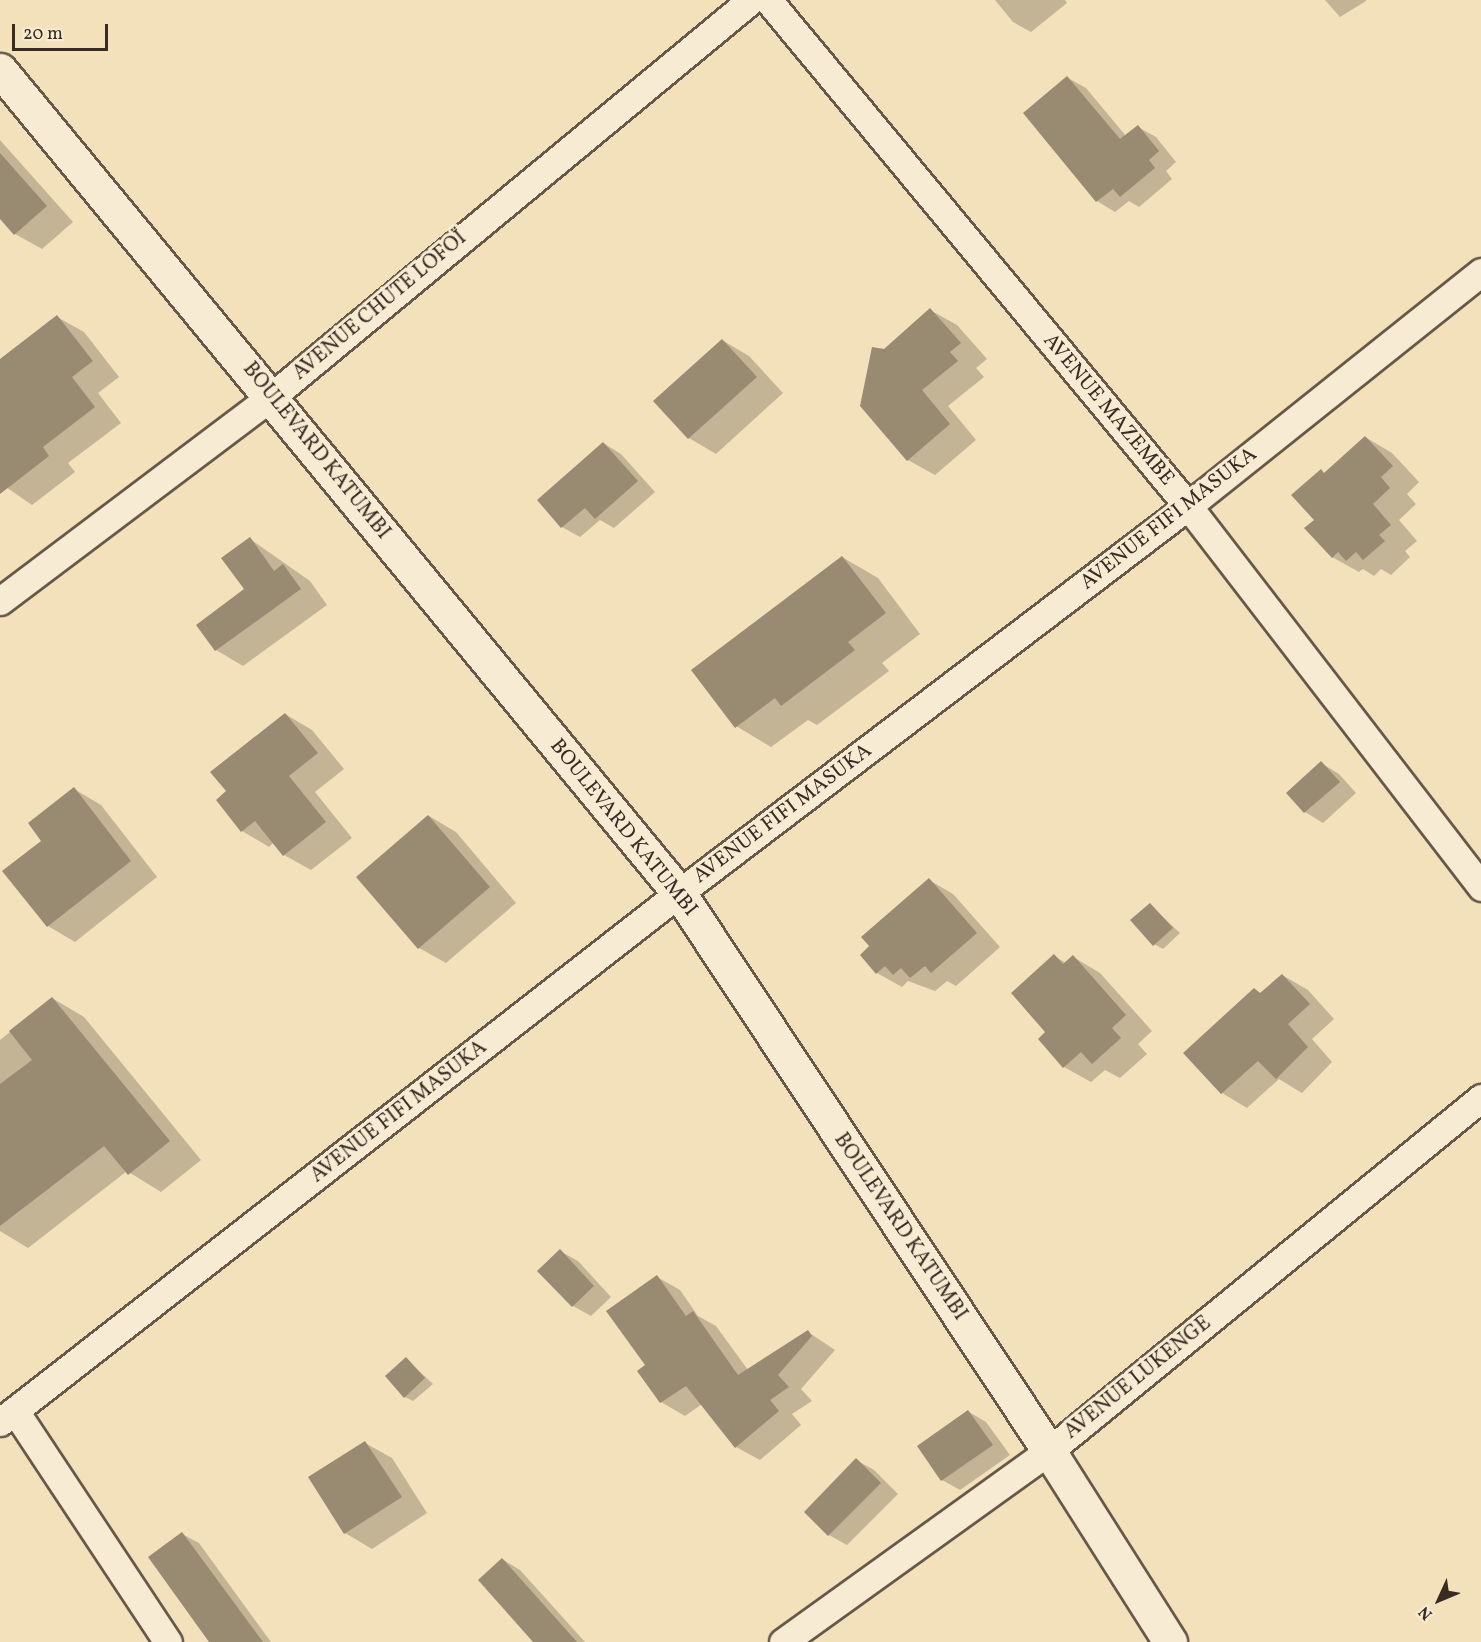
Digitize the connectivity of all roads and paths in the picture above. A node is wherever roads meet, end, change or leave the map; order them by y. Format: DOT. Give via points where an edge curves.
graph roads {
  1 [pos="751,0"];
  2 [pos="768,0"];
  3 [pos="0,70"];
  4 [pos="1481,272"];
  5 [pos="271,397"];
  6 [pos="1188,506"];
  7 [pos="0,601"];
  8 [pos="1481,887"];
  9 [pos="678,893"];
  10 [pos="1481,1098"];
  11 [pos="8,1416"];
  12 [pos="1049,1451"];
  13 [pos="168,1642"];
  14 [pos="783,1642"];
  15 [pos="1170,1642"];
  1 -- 5 [label="street, AVENUE CHUTE LOFOÏ"];
  2 -- 6 [label="street, AVENUE MAZEMBE"];
  3 -- 5 [label="street, BOULEVARD KATUMBI"];
  4 -- 6 [label="street, AVENUE FIFI MASUKA"];
  5 -- 7 [label="street, AVENUE CHUTE LOFOÏ"];
  5 -- 9 [label="street, BOULEVARD KATUMBI"];
  6 -- 8 [label="street, AVENUE MAZEMBE"];
  6 -- 9 [label="street, AVENUE FIFI MASUKA"];
  9 -- 11 [label="street, AVENUE FIFI MASUKA"];
  9 -- 12 [label="street, BOULEVARD KATUMBI"];
  10 -- 12 [label="street, AVENUE LUKENGE"];
  11 -- 13 [label="street"];
  12 -- 14 [label="street, AVENUE LUKENGE"];
  12 -- 15 [label="street, BOULEVARD KATUMBI"];
}
